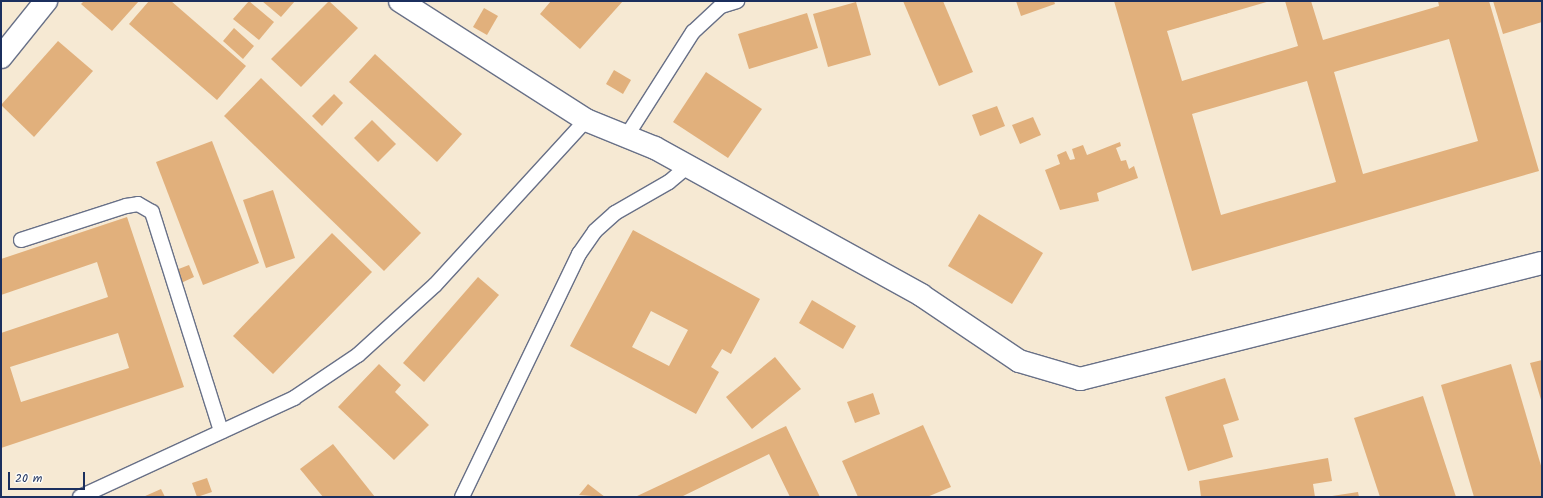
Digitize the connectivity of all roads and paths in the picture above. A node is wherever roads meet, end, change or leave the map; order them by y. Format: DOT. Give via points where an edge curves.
graph roads {
  1 [pos="46,1"];
  2 [pos="400,1"];
  3 [pos="736,1"];
  4 [pos="1,57"];
  5 [pos="586,120"];
  6 [pos="626,138"];
  7 [pos="688,166"];
  8 [pos="21,240"];
  9 [pos="1542,263"];
  10 [pos="221,431"];
  11 [pos="80,497"];
  12 [pos="462,497"];
  1 -- 4 [label="street"];
  2 -- 5 [label="street"];
  3 -- 6 [label="lane" via="721,6 693,32"];
  5 -- 6 [label="street"];
  5 -- 10 [label="lane" via="434,285 358,355 294,398"];
  6 -- 7 [label="street"];
  7 -- 9 [label="street" via="921,295 1019,361 1080,379"];
  7 -- 12 [label="lane" via="669,182 615,213 595,231 579,254"];
  8 -- 10 [label="lane" via="126,206 138,204 152,212"];
  10 -- 11 [label="lane"];
}
